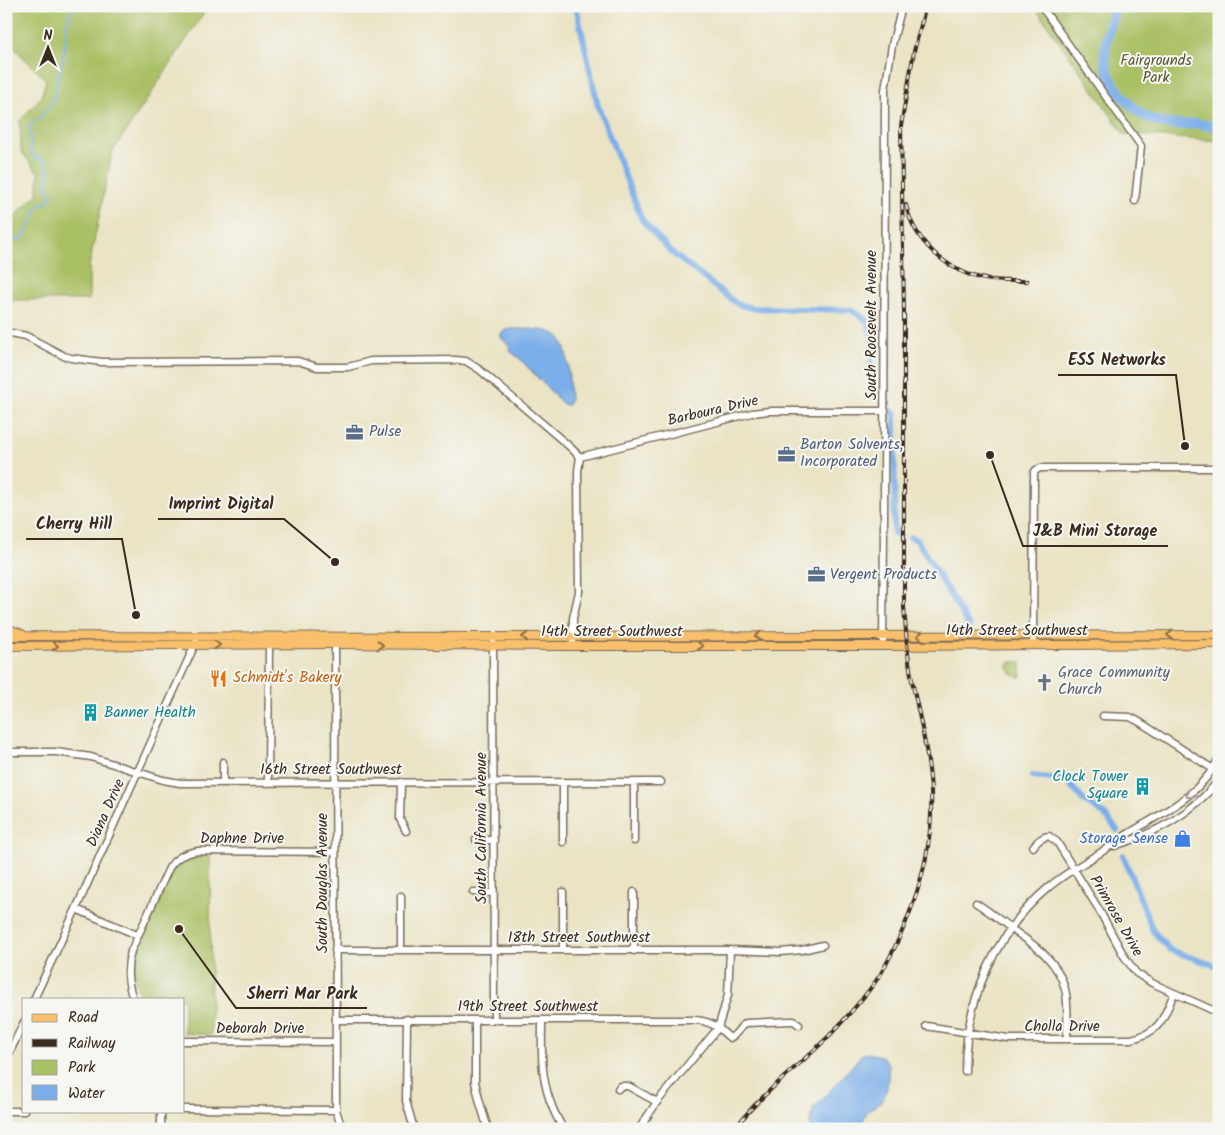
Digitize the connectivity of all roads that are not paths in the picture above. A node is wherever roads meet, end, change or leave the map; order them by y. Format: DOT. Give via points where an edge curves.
graph roads {
  1 [pos="902,6"];
  2 [pos="1041,6"];
  3 [pos="1134,201"];
  4 [pos="6,332"];
  5 [pos="885,411"];
  6 [pos="580,457"];
  7 [pos="1219,468"];
  8 [pos="6,628"];
  9 [pos="1219,635"];
  10 [pos="6,636"];
  11 [pos="26,636"];
  12 [pos="573,636"];
  13 [pos="883,636"];
  14 [pos="1034,636"];
  15 [pos="493,637"];
  16 [pos="197,640"];
  17 [pos="335,640"];
  18 [pos="1219,644"];
  19 [pos="269,645"];
  20 [pos="1034,645"];
  21 [pos="6,646"];
  22 [pos="24,646"];
  23 [pos="493,646"];
  24 [pos="573,646"];
  25 [pos="883,646"];
  26 [pos="6,652"];
  27 [pos="1103,716"];
  28 [pos="6,752"];
  29 [pos="1219,758"];
  30 [pos="223,762"];
  31 [pos="1212,769"];
  32 [pos="138,771"];
  33 [pos="1219,780"];
  34 [pos="401,782"];
  35 [pos="494,782"];
  36 [pos="563,782"];
  37 [pos="661,782"];
  38 [pos="223,783"];
  39 [pos="268,783"];
  40 [pos="336,783"];
  41 [pos="634,783"];
  42 [pos="406,831"];
  43 [pos="476,840"];
  44 [pos="494,840"];
  45 [pos="634,841"];
  46 [pos="563,842"];
  47 [pos="1032,847"];
  48 [pos="1108,848"];
  49 [pos="335,852"];
  50 [pos="1074,868"];
  51 [pos="473,892"];
  52 [pos="563,892"];
  53 [pos="634,892"];
  54 [pos="494,893"];
  55 [pos="401,896"];
  56 [pos="976,902"];
  57 [pos="76,909"];
  58 [pos="1011,928"];
  59 [pos="138,935"];
  60 [pos="823,945"];
  61 [pos="335,950"];
  62 [pos="400,950"];
  63 [pos="494,950"];
  64 [pos="564,950"];
  65 [pos="730,950"];
  66 [pos="634,951"];
  67 [pos="1174,993"];
  68 [pos="34,998"];
  69 [pos="133,998"];
  70 [pos="1219,1013"];
  71 [pos="407,1019"];
  72 [pos="336,1020"];
  73 [pos="474,1020"];
  74 [pos="494,1020"];
  75 [pos="542,1020"];
  76 [pos="799,1025"];
  77 [pos="22,1026"];
  78 [pos="926,1026"];
  79 [pos="718,1028"];
  80 [pos="968,1033"];
  81 [pos="1067,1039"];
  82 [pos="185,1041"];
  83 [pos="336,1042"];
  84 [pos="8,1052"];
  85 [pos="6,1060"];
  86 [pos="966,1071"];
  87 [pos="618,1089"];
  88 [pos="657,1102"];
  89 [pos="185,1110"];
  90 [pos="336,1110"];
  91 [pos="6,1111"];
  92 [pos="22,1111"];
  93 [pos="161,1112"];
  94 [pos="161,1129"];
  95 [pos="342,1129"];
  96 [pos="414,1129"];
  97 [pos="488,1129"];
  98 [pos="564,1129"];
  99 [pos="639,1129"];
  1 -- 5 [label="street, South Roosevelt Avenue" via="885,90"];
  2 -- 3 [label="street" via="1141,146"];
  4 -- 6 [label="street" via="26,336 64,356 102,362 298,361 318,367 348,367 371,361 466,361"];
  5 -- 6 [label="street, Barboura Drive" via="752,413"];
  5 -- 13 [label="street, South Roosevelt Avenue"];
  6 -- 12 [label="street" via="578,592"];
  7 -- 14 [label="street" via="1036,470"];
  8 -- 11 [label="main road"];
  9 -- 14 [label="main road, 14th Street Southwest, one-way"];
  10 -- 11 [label="main road, 14th Street Southwest"];
  11 -- 16 [label="main road, 14th Street Southwest"];
  13 -- 12 [label="main road, 14th Street Southwest, one-way"];
  12 -- 15 [label="main road, 14th Street Southwest, one-way"];
  12 -- 24 [label="street"];
  14 -- 13 [label="main road, 14th Street Southwest, one-way"];
  13 -- 25 [label="street, South Roosevelt Avenue"];
  14 -- 20 [label="street"];
  15 -- 17 [label="main road, 14th Street Southwest"];
  15 -- 23 [label="street, South California Avenue"];
  16 -- 17 [label="main road, 14th Street Southwest"];
  16 -- 19 [label="main road, 14th Street Southwest, one-way"];
  22 -- 16 [label="main road, 14th Street Southwest, one-way"];
  16 -- 32 [label="street, Diana Drive"];
  17 -- 19 [label="main road, 14th Street Southwest"];
  17 -- 23 [label="main road, 14th Street Southwest, one-way"];
  17 -- 40 [label="street, South Douglas Avenue"];
  18 -- 20 [label="main road, 14th Street Southwest"];
  19 -- 39 [label="street"];
  20 -- 25 [label="main road, 14th Street Southwest"];
  21 -- 22 [label="main road, 14th Street Southwest"];
  22 -- 26 [label="main road"];
  23 -- 24 [label="main road, 14th Street Southwest"];
  23 -- 35 [label="street, South California Avenue"];
  24 -- 25 [label="main road, 14th Street Southwest, one-way"];
  27 -- 31 [label="street" via="1130,717"];
  28 -- 32 [label="street, 16th Street Southwest" via="74,754"];
  29 -- 31 [label="street"];
  30 -- 38 [label="street"];
  31 -- 48 [label="street, one-way" via="1190,795"];
  32 -- 38 [label="street, 16th Street Southwest" via="171,782"];
  32 -- 57 [label="street, Diana Drive"];
  33 -- 48 [label="street" via="1185,813"];
  34 -- 35 [label="street, 16th Street Southwest"];
  34 -- 40 [label="street, 16th Street Southwest"];
  34 -- 42 [label="street" via="400,819"];
  35 -- 36 [label="street, 16th Street Southwest"];
  35 -- 44 [label="street, South California Avenue"];
  36 -- 41 [label="street, 16th Street Southwest"];
  36 -- 46 [label="street"];
  37 -- 41 [label="street, 16th Street Southwest"];
  38 -- 39 [label="street, 16th Street Southwest"];
  39 -- 40 [label="street, 16th Street Southwest"];
  40 -- 49 [label="street, South Douglas Avenue"];
  41 -- 45 [label="street"];
  43 -- 44 [label="street"];
  44 -- 54 [label="street, South California Avenue"];
  47 -- 50 [label="street, Primrose Drive" via="1041,838 1049,836 1057,842"];
  48 -- 50 [label="street"];
  49 -- 59 [label="street, Daphne Drive" via="198,851 183,854 169,868"];
  49 -- 61 [label="street, South Douglas Avenue"];
  50 -- 58 [label="street" via="1043,892"];
  50 -- 67 [label="street, Primrose Drive" via="1129,965 1144,979"];
  51 -- 54 [label="street"];
  52 -- 64 [label="street"];
  53 -- 66 [label="street"];
  54 -- 63 [label="street, South California Avenue"];
  55 -- 62 [label="street"];
  56 -- 58 [label="street"];
  57 -- 59 [label="street"];
  57 -- 68 [label="street, Diana Drive"];
  58 -- 80 [label="street" via="981,983"];
  58 -- 81 [label="street" via="1039,948 1057,971 1066,996"];
  59 -- 69 [label="street" via="128,962 128,982"];
  60 -- 65 [label="street, 18th Street Southwest" via="781,952"];
  61 -- 62 [label="street, 18th Street Southwest"];
  61 -- 72 [label="street, South Douglas Avenue"];
  62 -- 63 [label="street, 18th Street Southwest"];
  63 -- 64 [label="street, 18th Street Southwest"];
  63 -- 74 [label="street, South California Avenue"];
  64 -- 66 [label="street, 18th Street Southwest"];
  65 -- 66 [label="street, 18th Street Southwest"];
  65 -- 79 [label="street" via="728,996"];
  67 -- 70 [label="street, Primrose Drive"];
  67 -- 81 [label="street, Cholla Drive" via="1161,1022 1144,1035 1130,1039"];
  71 -- 72 [label="street, 19th Street Southwest"];
  71 -- 73 [label="street, 19th Street Southwest"];
  71 -- 96 [label="street" via="406,1101"];
  72 -- 83 [label="street, South Douglas Avenue"];
  73 -- 74 [label="street, 19th Street Southwest"];
  73 -- 97 [label="street" via="475,1082"];
  74 -- 75 [label="street, 19th Street Southwest"];
  75 -- 79 [label="street, 19th Street Southwest" via="696,1020"];
  75 -- 98 [label="street" via="543,1079 555,1116"];
  76 -- 79 [label="street, 19th Street Southwest" via="794,1021 746,1023 730,1038"];
  77 -- 84 [label="street"];
  78 -- 80 [label="street, Cholla Drive"];
  79 -- 88 [label="street"];
  80 -- 81 [label="street, Cholla Drive" via="1008,1039"];
  80 -- 86 [label="street"];
  82 -- 83 [label="street, Deborah Drive"];
  83 -- 90 [label="street, South Douglas Avenue"];
  84 -- 85 [label="street"];
  87 -- 88 [label="street" via="628,1086"];
  88 -- 99 [label="street"];
  89 -- 90 [label="street"];
  90 -- 95 [label="street, South Douglas Avenue"];
  91 -- 92 [label="street"];
  93 -- 94 [label="street"];
}
